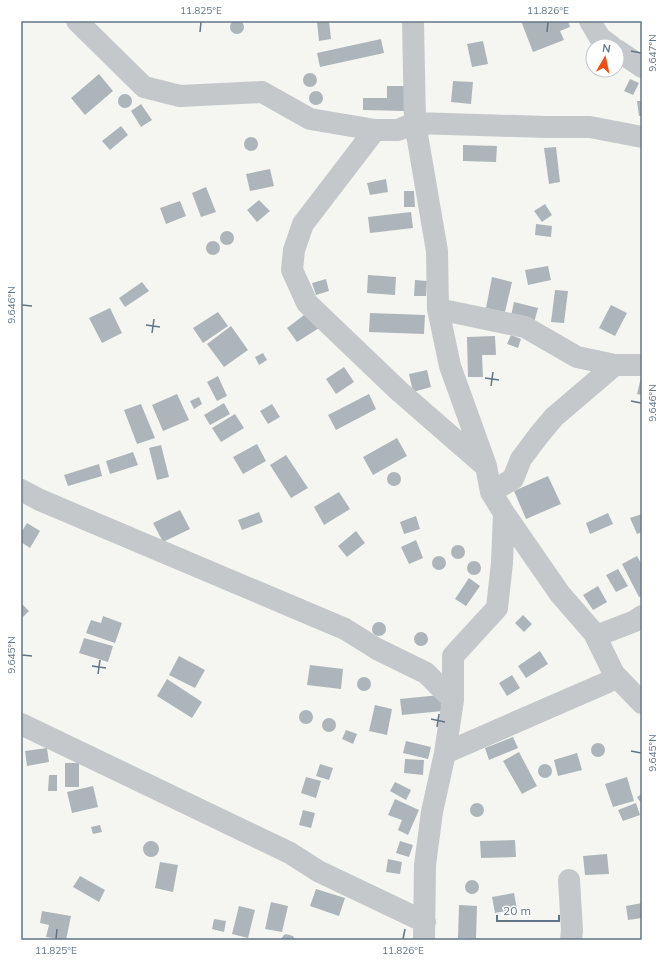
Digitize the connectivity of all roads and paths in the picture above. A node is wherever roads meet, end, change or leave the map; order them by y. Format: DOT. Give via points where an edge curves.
graph roads {
  1 [pos="77,21"];
  2 [pos="414,21"];
  3 [pos="590,21"];
  4 [pos="600,38"];
  5 [pos="625,55"];
  6 [pos="642,67"];
  7 [pos="415,123"];
  8 [pos="375,130"];
  9 [pos="642,136"];
  10 [pos="438,309"];
  11 [pos="614,365"];
  12 [pos="642,365"];
  13 [pos="486,466"];
  14 [pos="21,490"];
  15 [pos="491,492"];
  16 [pos="504,513"];
  17 [pos="642,616"];
  18 [pos="596,636"];
  19 [pos="614,674"];
  20 [pos="453,700"];
  21 [pos="642,703"];
  22 [pos="21,724"];
  23 [pos="445,752"];
  24 [pos="569,880"];
  25 [pos="424,931"];
  26 [pos="571,940"];
  1 -- 8 [label="street" via="144,87 180,96 262,92 310,119"];
  2 -- 7 [label="street"];
  3 -- 4 [label="street"];
  5 -- 6 [label="street"];
  7 -- 8 [label="street" via="398,130"];
  7 -- 9 [label="street" via="546,128 590,127"];
  7 -- 10 [label="street" via="437,251"];
  8 -- 13 [label="street" via="303,224 294,250 292,270 307,303 399,391"];
  10 -- 11 [label="street" via="525,327 577,357"];
  10 -- 13 [label="street" via="450,366"];
  11 -- 12 [label="street"];
  11 -- 15 [label="street" via="554,417 521,459 513,479"];
  13 -- 15 [label="street"];
  14 -- 20 [label="street" via="345,629 377,649 426,673"];
  15 -- 16 [label="street"];
  16 -- 18 [label="street" via="560,594"];
  16 -- 20 [label="street" via="497,608 454,656"];
  17 -- 18 [label="street"];
  18 -- 19 [label="street"];
  19 -- 21 [label="street"];
  19 -- 23 [label="street" via="608,682"];
  20 -- 23 [label="street"];
  22 -- 25 [label="street" via="290,853"];
  23 -- 25 [label="street" via="424,865"];
  24 -- 26 [label="street"];
}
